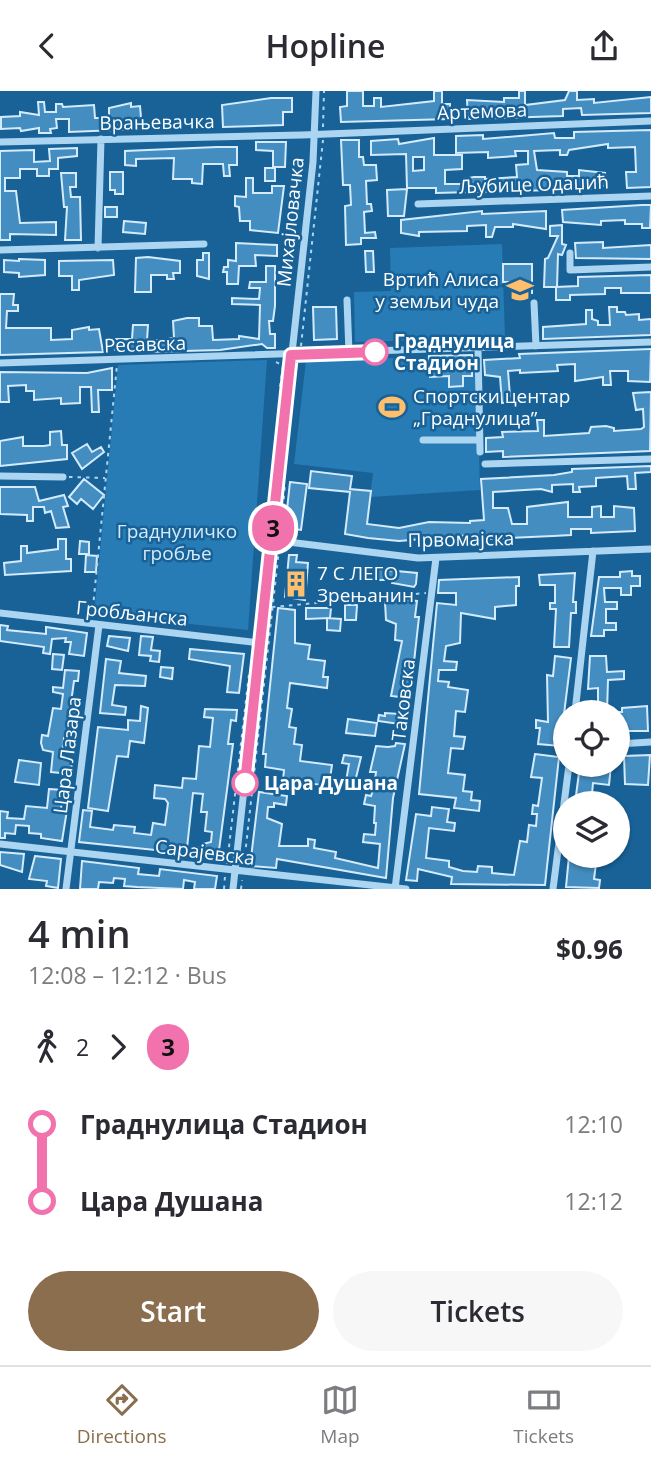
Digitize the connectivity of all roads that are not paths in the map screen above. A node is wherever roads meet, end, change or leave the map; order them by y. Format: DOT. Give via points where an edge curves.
graph roads {
  1 [pos="316,91"];
  2 [pos="651,121"];
  3 [pos="319,134"];
  4 [pos="101,139"];
  5 [pos="0,142"];
  6 [pos="651,196"];
  7 [pos="418,204"];
  8 [pos="204,244"];
  9 [pos="97,248"];
  10 [pos="0,250"];
  11 [pos="569,253"];
  12 [pos="651,267"];
  13 [pos="347,300"];
  14 [pos="534,303"];
  15 [pos="651,342"];
  16 [pos="536,347"];
  17 [pos="478,348"];
  18 [pos="349,353"];
  19 [pos="295,355"];
  20 [pos="0,363"];
  21 [pos="423,440"];
  22 [pos="479,440"];
  23 [pos="480,452"];
  24 [pos="651,459"];
  25 [pos="485,464"];
  26 [pos="0,476"];
  27 [pos="63,477"];
  28 [pos="276,541"];
  29 [pos="651,549"];
  30 [pos="593,551"];
  31 [pos="436,558"];
  32 [pos="0,613"];
  33 [pos="95,624"];
  34 [pos="260,643"];
  35 [pos="576,700"];
  36 [pos="651,742"];
  37 [pos="630,743"];
  38 [pos="567,777"];
  39 [pos="0,844"];
  40 [pos="70,852"];
  41 [pos="239,872"];
  42 [pos="395,888"];
  43 [pos="66,889"];
  44 [pos="233,889"];
  45 [pos="406,889"];
  46 [pos="553,889"];
  1 -- 3 [label="street, Михајловачка"];
  2 -- 3 [label="street, Артемова"];
  3 -- 4 [label="street, Врањевачка"];
  3 -- 19 [label="street, Михајловачка"];
  4 -- 5 [label="street, Врањевачка"];
  4 -- 9 [label="street"];
  6 -- 7 [label="street, Љубице Одаџић"];
  8 -- 9 [label="street"];
  9 -- 10 [label="street"];
  11 -- 12 [label="street" via="570,269"];
  13 -- 18 [label="street"];
  14 -- 16 [label="street"];
  15 -- 16 [label="street, Ресавска"];
  16 -- 17 [label="street, Ресавска"];
  17 -- 18 [label="street, Ресавска"];
  17 -- 22 [label="street"];
  18 -- 19 [label="street, Ресавска"];
  19 -- 20 [label="street, Ресавска"];
  19 -- 28 [label="street"];
  21 -- 22 [label="street"];
  22 -- 23 [label="street"];
  24 -- 25 [label="street"];
  26 -- 27 [label="street"];
  28 -- 31 [label="street, Првомајска"];
  28 -- 34 [label="street"];
  29 -- 30 [label="street, Првомајска"];
  30 -- 31 [label="street, Првомајска"];
  30 -- 35 [label="street"];
  31 -- 42 [label="street, Таковска"];
  32 -- 33 [label="street, Гробљанска"];
  33 -- 34 [label="street, Гробљанска"];
  33 -- 40 [label="street, Цара Лазара"];
  34 -- 41 [label="street"];
  36 -- 37 [label="street"];
  38 -- 46 [label="street"];
  39 -- 40 [label="street, Сарајевска"];
  40 -- 41 [label="street, Сарајевска"];
  40 -- 43 [label="street, Цара Лазара"];
  41 -- 42 [label="street, Сарајевска"];
  41 -- 44 [label="street"];
  42 -- 45 [label="street, Сарајевска"];
}
